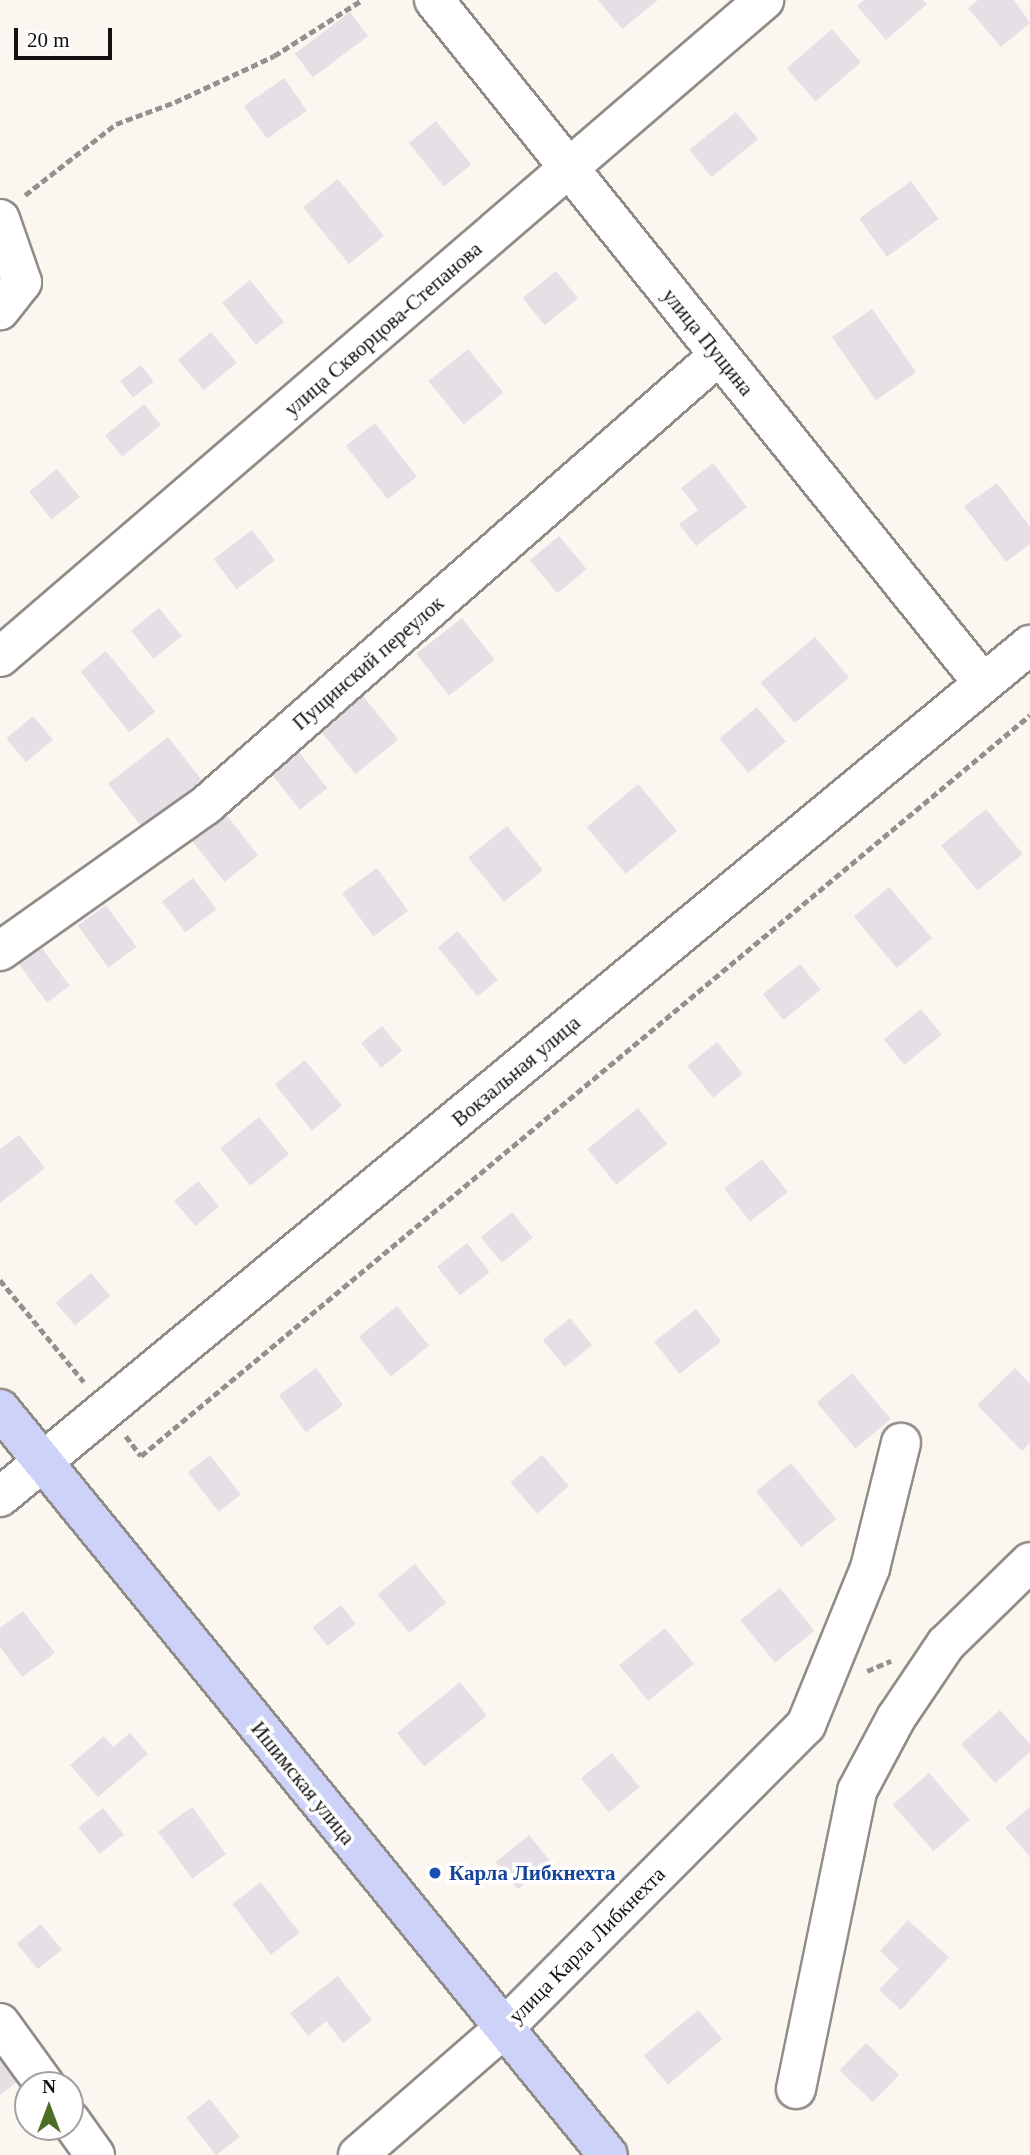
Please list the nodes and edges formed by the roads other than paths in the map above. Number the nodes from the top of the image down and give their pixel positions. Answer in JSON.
{"nodes":[{"id":1,"x":434,"y":0,"type":"edge"},
{"id":2,"x":764,"y":0,"type":"edge"},
{"id":3,"x":569,"y":170,"type":"junction"},
{"id":4,"x":10,"y":209,"type":"edge"},
{"id":5,"x":0,"y":310,"type":"edge"},
{"id":6,"x":719,"y":355,"type":"junction"},
{"id":7,"x":1030,"y":645,"type":"edge"},
{"id":8,"x":0,"y":657,"type":"edge"},
{"id":9,"x":984,"y":683,"type":"junction"},
{"id":10,"x":0,"y":951,"type":"edge"},
{"id":11,"x":0,"y":1409,"type":"edge"},
{"id":12,"x":901,"y":1443,"type":"dead end"},
{"id":13,"x":43,"y":1463,"type":"junction"},
{"id":14,"x":0,"y":1497,"type":"edge"},
{"id":15,"x":1030,"y":1562,"type":"edge"},
{"id":16,"x":0,"y":2023,"type":"edge"},
{"id":17,"x":503,"y":2029,"type":"junction"},
{"id":18,"x":35,"y":2071,"type":"edge"},
{"id":19,"x":796,"y":2089,"type":"dead end"},
{"id":20,"x":84,"y":2140,"type":"edge"},
{"id":21,"x":95,"y":2155,"type":"edge"},
{"id":22,"x":358,"y":2155,"type":"edge"},
{"id":23,"x":608,"y":2155,"type":"edge"}],
"edges":[{"from":1,"to":3,"type":"street","name":"улица Пущина"},
{"from":2,"to":3,"type":"street","name":"улица Скворцова-Степанова"},
{"from":3,"to":6,"type":"street","name":"улица Пущина"},
{"from":3,"to":8,"type":"street","name":"улица Скворцова-Степанова"},
{"from":4,"to":5,"type":"street"},
{"from":6,"to":9,"type":"street","name":"улица Пущина"},
{"from":6,"to":10,"type":"street","name":"Пущинский переулок"},
{"from":7,"to":9,"type":"street","name":"Вокзальная улица"},
{"from":9,"to":13,"type":"street","name":"Вокзальная улица"},
{"from":11,"to":13,"type":"main road","name":"Ишимская улица"},
{"from":12,"to":17,"type":"street","name":"улица Карла Либкнехта"},
{"from":13,"to":14,"type":"street","name":"Вокзальная улица"},
{"from":13,"to":17,"type":"main road","name":"Ишимская улица"},
{"from":15,"to":19,"type":"street"},
{"from":16,"to":18,"type":"street"},
{"from":17,"to":22,"type":"street","name":"улица Карла Либкнехта"},
{"from":17,"to":23,"type":"main road","name":"Ишимская улица"},
{"from":20,"to":21,"type":"street"}]}
